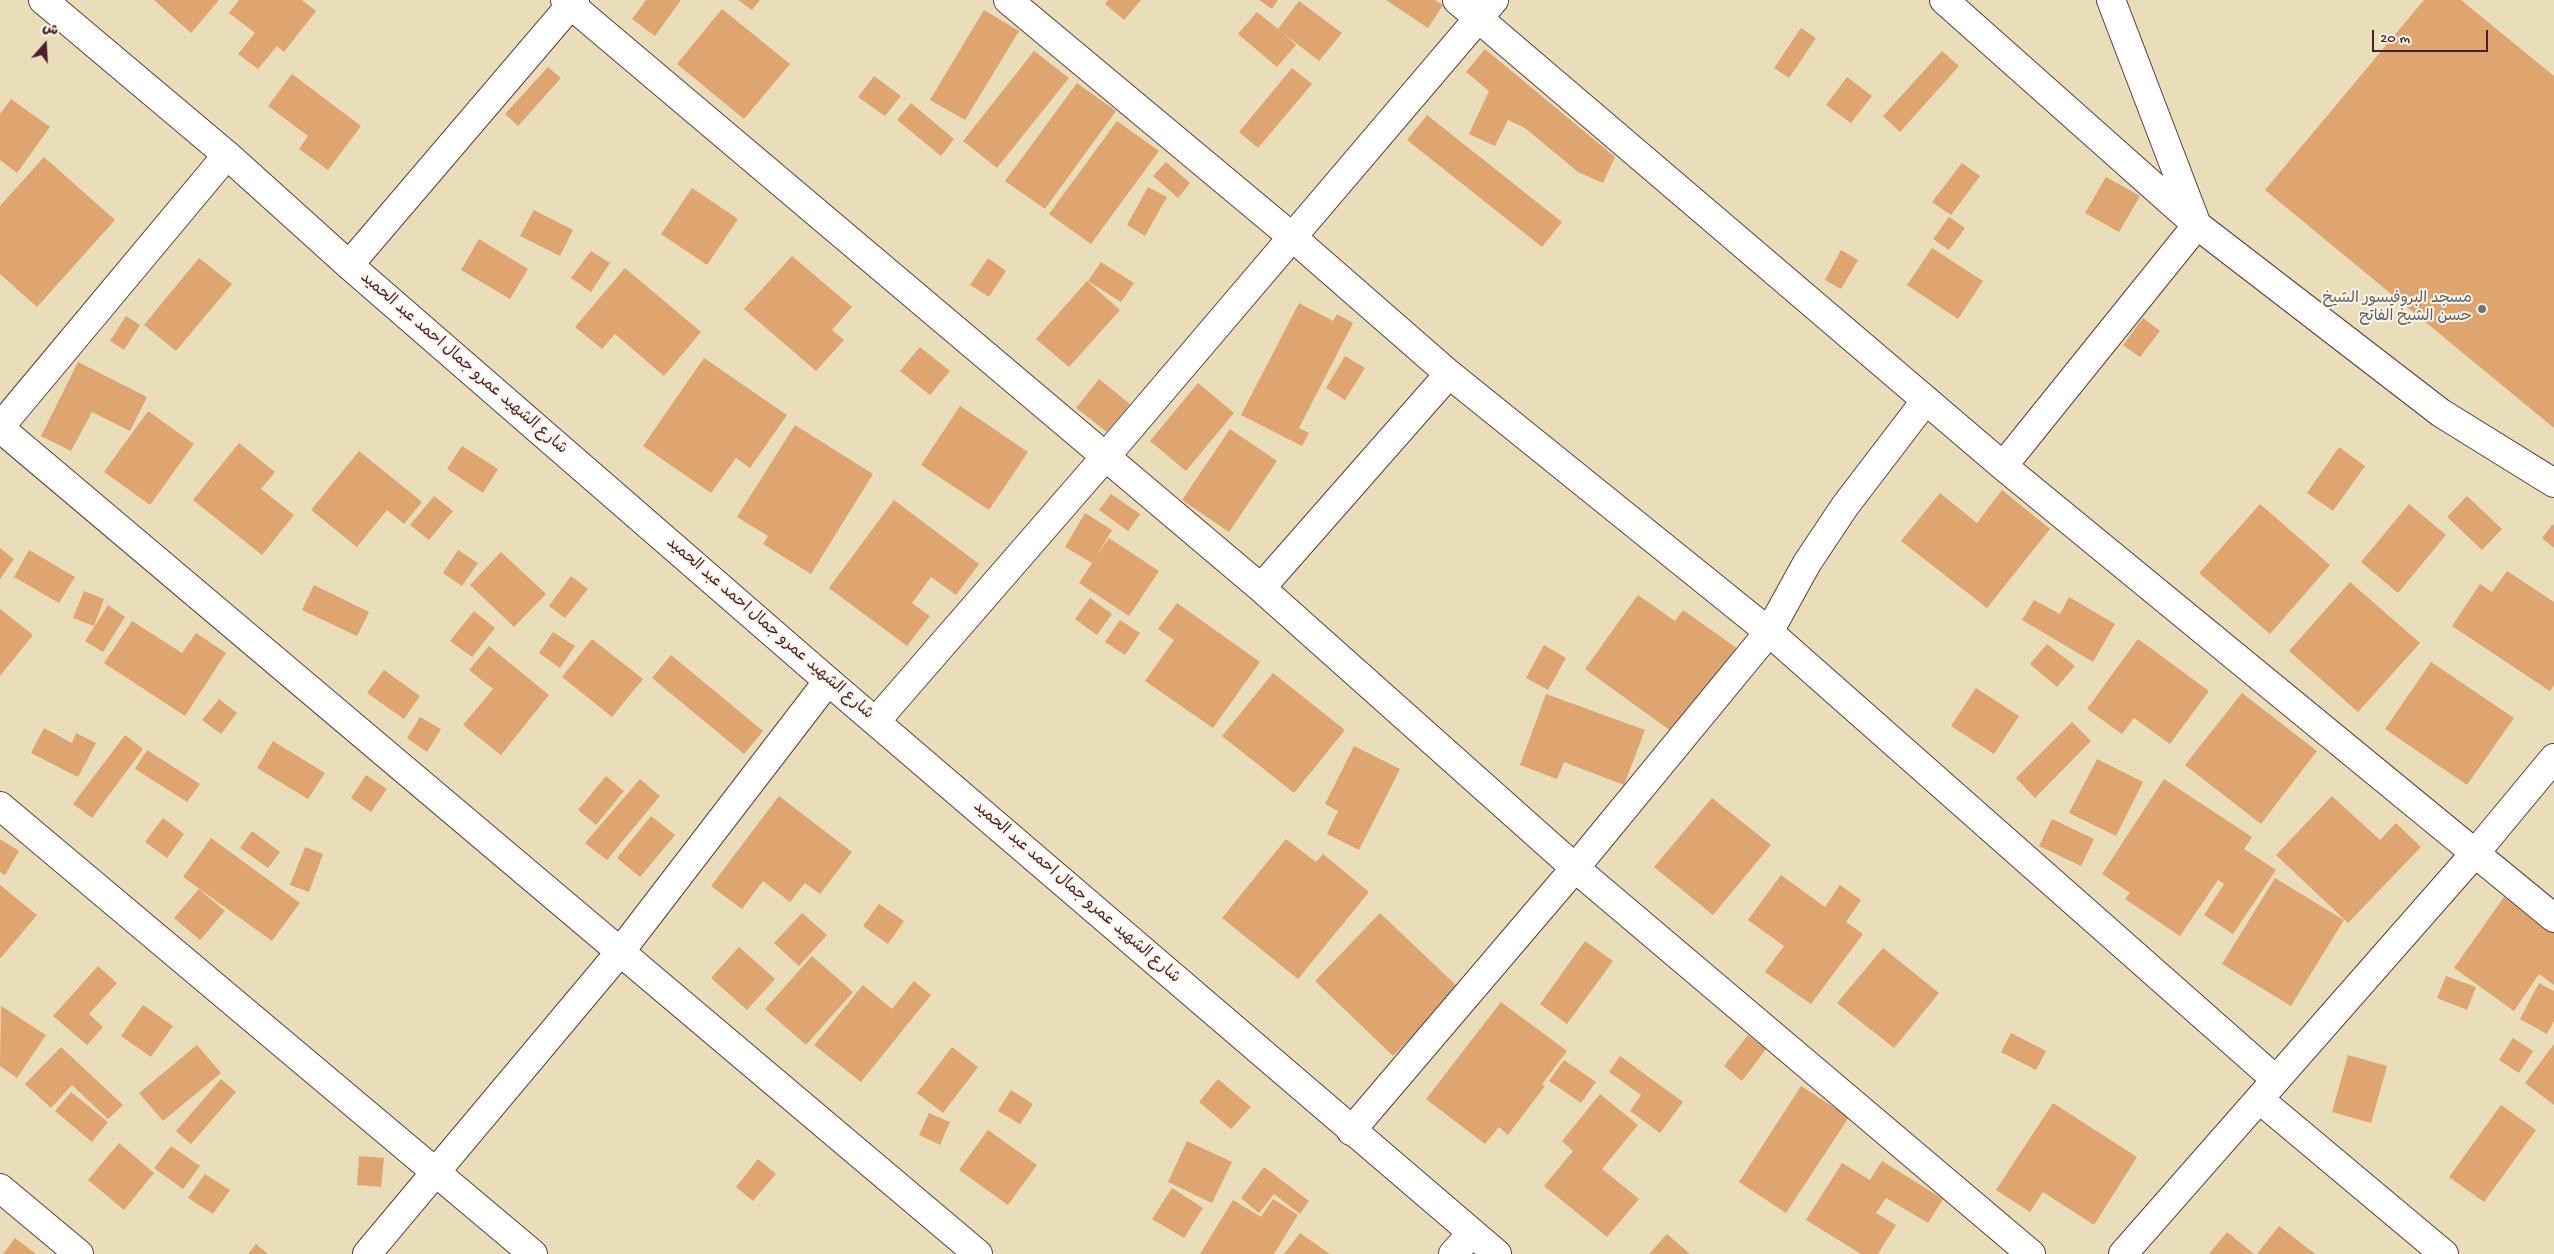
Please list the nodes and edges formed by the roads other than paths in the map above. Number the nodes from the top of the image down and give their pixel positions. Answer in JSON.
{"nodes":[{"id":1,"x":44,"y":0,"type":"edge"},
{"id":2,"x":1008,"y":0,"type":"edge"},
{"id":3,"x":1457,"y":0,"type":"edge"},
{"id":4,"x":1944,"y":0,"type":"edge"},
{"id":5,"x":2112,"y":0,"type":"edge"},
{"id":6,"x":571,"y":2,"type":"edge"},
{"id":7,"x":1486,"y":9,"type":"edge"},
{"id":8,"x":227,"y":155,"type":"junction"},
{"id":9,"x":2197,"y":225,"type":"junction"},
{"id":10,"x":1291,"y":236,"type":"junction"},
{"id":11,"x":349,"y":265,"type":"junction"},
{"id":12,"x":1449,"y":374,"type":"junction"},
{"id":13,"x":1926,"y":400,"type":"junction"},
{"id":14,"x":0,"y":428,"type":"edge"},
{"id":15,"x":1106,"y":456,"type":"junction"},
{"id":16,"x":2003,"y":466,"type":"junction"},
{"id":17,"x":2554,"y":483,"type":"edge"},
{"id":18,"x":1261,"y":588,"type":"junction"},
{"id":19,"x":1769,"y":632,"type":"junction"},
{"id":20,"x":828,"y":681,"type":"junction"},
{"id":21,"x":876,"y":721,"type":"junction"},
{"id":22,"x":2554,"y":758,"type":"edge"},
{"id":23,"x":0,"y":806,"type":"edge"},
{"id":24,"x":2476,"y":852,"type":"junction"},
{"id":25,"x":1575,"y":868,"type":"junction"},
{"id":26,"x":2554,"y":918,"type":"edge"},
{"id":27,"x":620,"y":952,"type":"junction"},
{"id":28,"x":2267,"y":1089,"type":"junction"},
{"id":29,"x":1351,"y":1131,"type":"junction"},
{"id":30,"x":436,"y":1172,"type":"junction"},
{"id":31,"x":0,"y":1188,"type":"edge"},
{"id":32,"x":1472,"y":1233,"type":"junction"},
{"id":33,"x":79,"y":1254,"type":"edge"},
{"id":34,"x":367,"y":1254,"type":"edge"},
{"id":35,"x":533,"y":1254,"type":"edge"},
{"id":36,"x":978,"y":1254,"type":"edge"},
{"id":37,"x":1453,"y":1254,"type":"edge"},
{"id":38,"x":1497,"y":1254,"type":"edge"},
{"id":39,"x":2031,"y":1254,"type":"edge"},
{"id":40,"x":2122,"y":1254,"type":"edge"},
{"id":41,"x":2444,"y":1254,"type":"edge"}],
"edges":[{"from":1,"to":8,"type":"street","name":"شارع الشهيد عمرو جمال احمد عبد الحميد"},
{"from":2,"to":10,"type":"street"},
{"from":3,"to":7,"type":"street"},
{"from":4,"to":9,"type":"street"},
{"from":5,"to":9,"type":"street"},
{"from":6,"to":11,"type":"street"},
{"from":6,"to":15,"type":"street"},
{"from":7,"to":10,"type":"street"},
{"from":7,"to":13,"type":"street"},
{"from":8,"to":11,"type":"street","name":"شارع الشهيد عمرو جمال احمد عبد الحميد"},
{"from":8,"to":14,"type":"street"},
{"from":9,"to":16,"type":"street"},
{"from":9,"to":17,"type":"street"},
{"from":10,"to":12,"type":"street"},
{"from":10,"to":15,"type":"street"},
{"from":11,"to":20,"type":"street","name":"شارع الشهيد عمرو جمال احمد عبد الحميد"},
{"from":12,"to":18,"type":"street"},
{"from":12,"to":19,"type":"street"},
{"from":13,"to":16,"type":"street"},
{"from":13,"to":19,"type":"street"},
{"from":14,"to":27,"type":"street"},
{"from":15,"to":18,"type":"street"},
{"from":15,"to":21,"type":"street"},
{"from":16,"to":24,"type":"street"},
{"from":18,"to":25,"type":"street"},
{"from":19,"to":25,"type":"street"},
{"from":19,"to":28,"type":"street"},
{"from":20,"to":21,"type":"street","name":"شارع الشهيد عمرو جمال احمد عبد الحميد"},
{"from":20,"to":27,"type":"street"},
{"from":21,"to":29,"type":"street","name":"شارع الشهيد عمرو جمال احمد عبد الحميد"},
{"from":22,"to":24,"type":"street"},
{"from":23,"to":30,"type":"street"},
{"from":24,"to":26,"type":"street"},
{"from":24,"to":28,"type":"street"},
{"from":25,"to":29,"type":"street"},
{"from":25,"to":39,"type":"street"},
{"from":27,"to":30,"type":"street"},
{"from":27,"to":36,"type":"street"},
{"from":28,"to":40,"type":"street"},
{"from":28,"to":41,"type":"street"},
{"from":29,"to":32,"type":"street","name":"شارع الشهيد عمرو جمال احمد عبد الحميد"},
{"from":30,"to":34,"type":"street"},
{"from":30,"to":35,"type":"street"},
{"from":31,"to":33,"type":"street"},
{"from":32,"to":37,"type":"street"},
{"from":32,"to":38,"type":"street","name":"شارع الشهيد عمرو جمال احمد عبد الحميد"}]}
